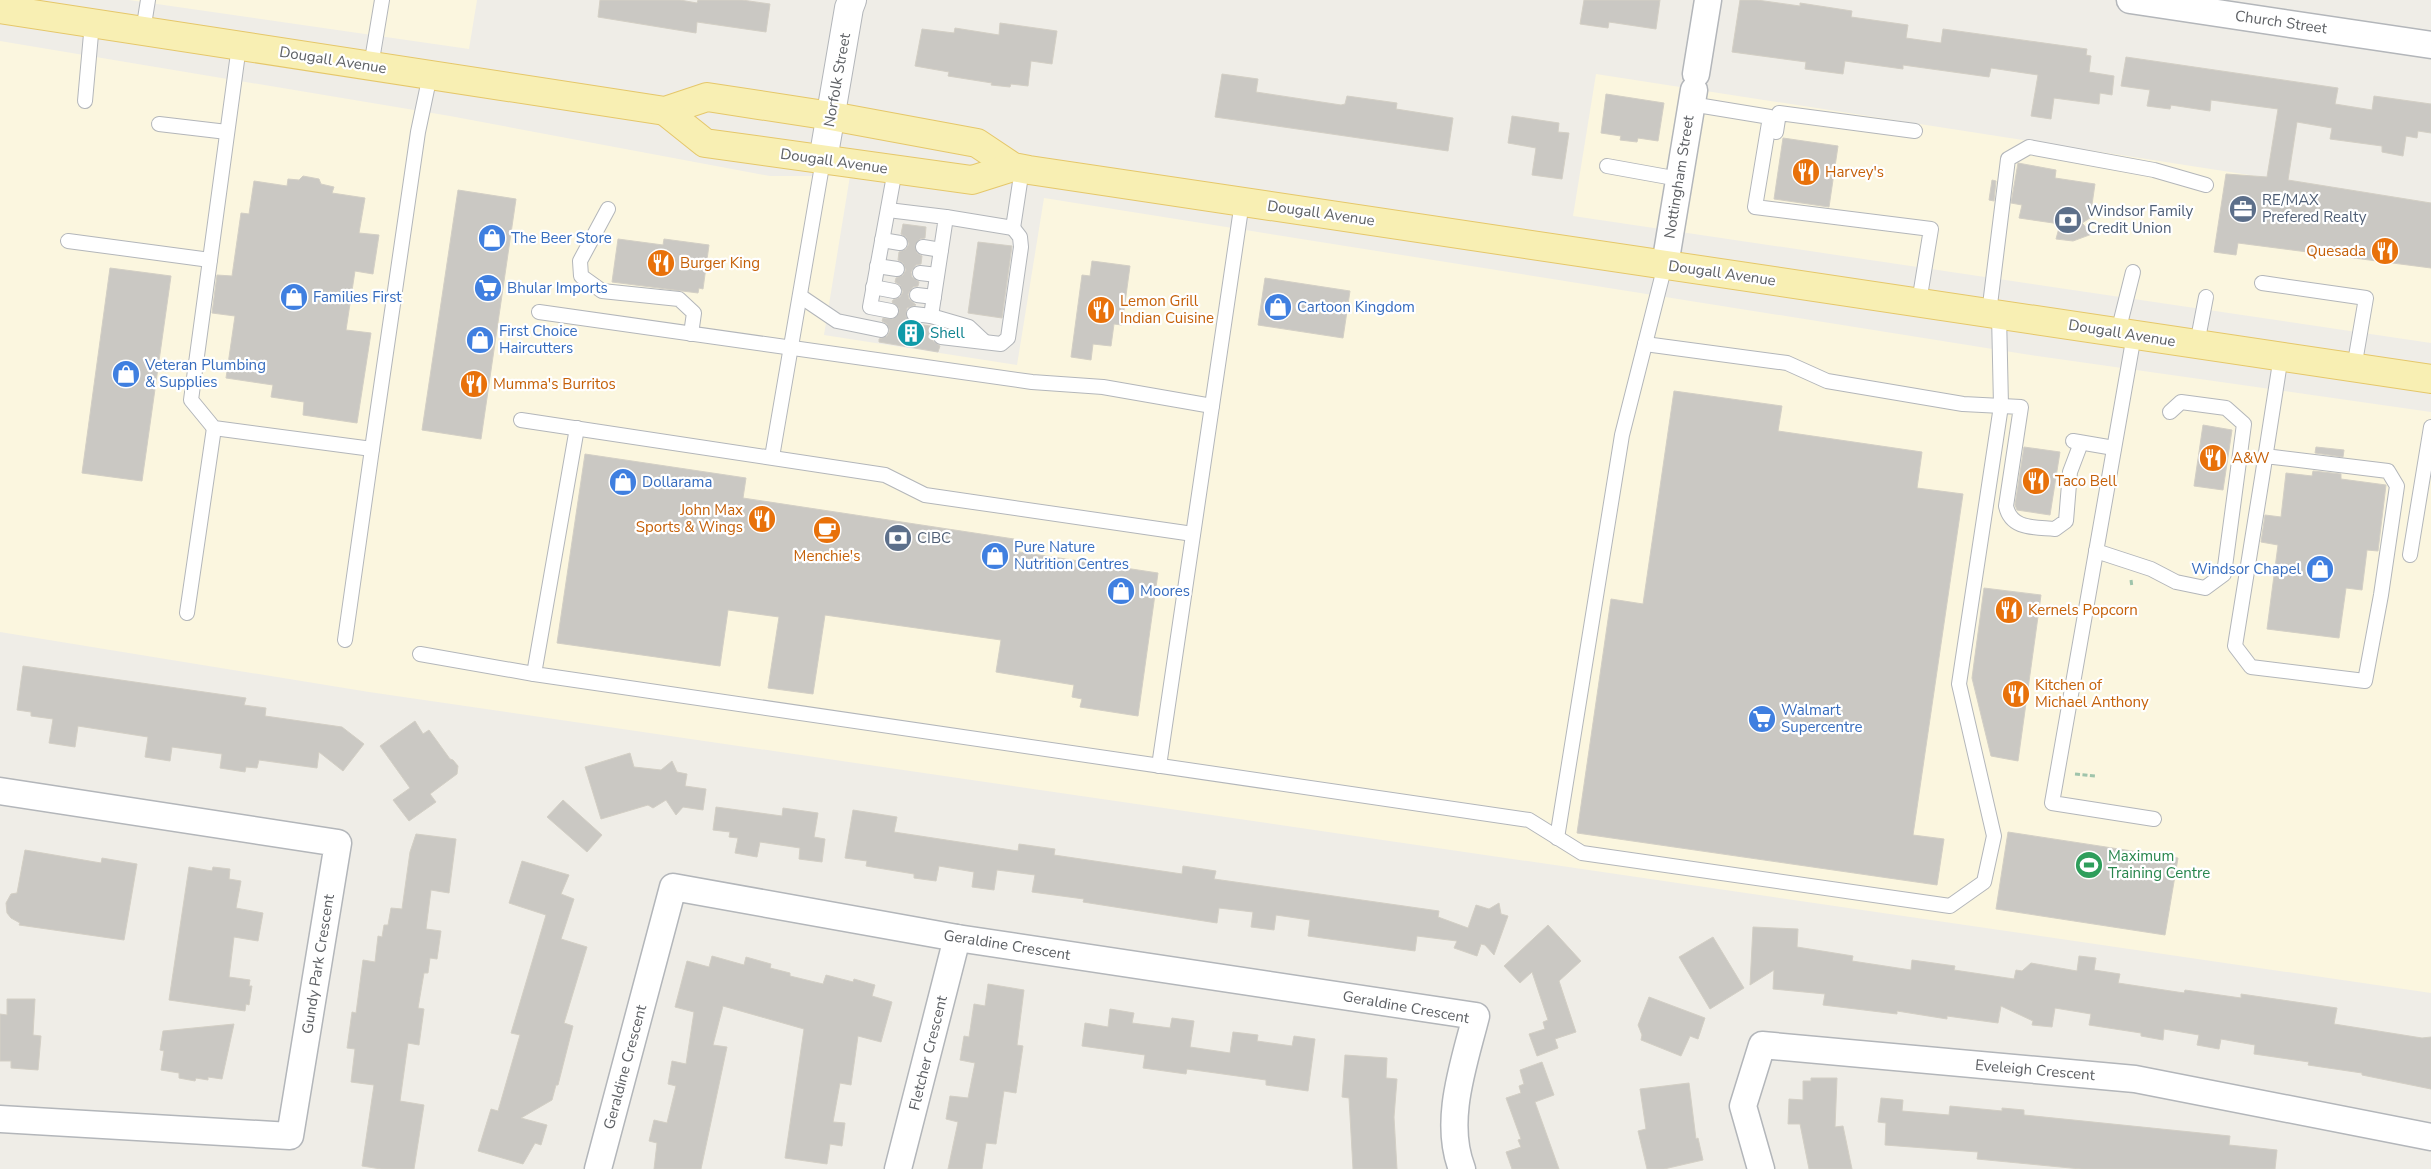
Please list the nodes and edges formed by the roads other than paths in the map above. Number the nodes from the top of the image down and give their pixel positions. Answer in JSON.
{"nodes":[{"id":1,"x":148,"y":0,"type":"edge"},
{"id":2,"x":382,"y":0,"type":"edge"},
{"id":3,"x":852,"y":0,"type":"edge"},
{"id":4,"x":1708,"y":0,"type":"edge"},
{"id":5,"x":2130,"y":0,"type":"edge"},
{"id":6,"x":0,"y":9,"type":"edge"},
{"id":7,"x":92,"y":23,"type":"junction"},
{"id":8,"x":142,"y":31,"type":"junction"},
{"id":9,"x":2431,"y":45,"type":"edge"},
{"id":10,"x":239,"y":46,"type":"junction"},
{"id":11,"x":371,"y":66,"type":"junction"},
{"id":12,"x":430,"y":75,"type":"junction"},
{"id":13,"x":1694,"y":89,"type":"junction"},
{"id":14,"x":85,"y":102,"type":"dead end"},
{"id":15,"x":665,"y":111,"type":"junction"},
{"id":16,"x":831,"y":116,"type":"junction"},
{"id":17,"x":159,"y":124,"type":"dead end"},
{"id":18,"x":1915,"y":131,"type":"dead end"},
{"id":19,"x":227,"y":132,"type":"junction"},
{"id":20,"x":823,"y":160,"type":"junction"},
{"id":21,"x":1608,"y":166,"type":"dead end"},
{"id":22,"x":1017,"y":168,"type":"junction"},
{"id":23,"x":895,"y":170,"type":"junction"},
{"id":24,"x":1679,"y":179,"type":"junction"},
{"id":25,"x":2206,"y":184,"type":"dead end"},
{"id":26,"x":1242,"y":202,"type":"junction"},
{"id":27,"x":1764,"y":208,"type":"junction"},
{"id":28,"x":608,"y":209,"type":"dead end"},
{"id":29,"x":888,"y":210,"type":"junction"},
{"id":30,"x":946,"y":218,"type":"junction"},
{"id":31,"x":1013,"y":228,"type":"junction"},
{"id":32,"x":882,"y":240,"type":"junction"},
{"id":33,"x":68,"y":241,"type":"dead end"},
{"id":34,"x":900,"y":243,"type":"dead end"},
{"id":35,"x":923,"y":247,"type":"dead end"},
{"id":36,"x":941,"y":250,"type":"junction"},
{"id":37,"x":210,"y":260,"type":"junction"},
{"id":38,"x":1665,"y":264,"type":"junction"},
{"id":39,"x":877,"y":266,"type":"junction"},
{"id":40,"x":897,"y":268,"type":"dead end"},
{"id":41,"x":2133,"y":272,"type":"dead end"},
{"id":42,"x":920,"y":273,"type":"dead end"},
{"id":43,"x":937,"y":275,"type":"junction"},
{"id":44,"x":2262,"y":283,"type":"dead end"},
{"id":45,"x":873,"y":287,"type":"junction"},
{"id":46,"x":894,"y":291,"type":"dead end"},
{"id":47,"x":917,"y":294,"type":"dead end"},
{"id":48,"x":800,"y":296,"type":"junction"},
{"id":49,"x":934,"y":297,"type":"junction"},
{"id":50,"x":2206,"y":297,"type":"dead end"},
{"id":51,"x":1919,"y":302,"type":"junction"},
{"id":52,"x":870,"y":307,"type":"junction"},
{"id":53,"x":891,"y":311,"type":"dead end"},
{"id":54,"x":539,"y":312,"type":"dead end"},
{"id":55,"x":914,"y":314,"type":"dead end"},
{"id":56,"x":1994,"y":314,"type":"junction"},
{"id":57,"x":931,"y":316,"type":"junction"},
{"id":58,"x":866,"y":327,"type":"junction"},
{"id":59,"x":881,"y":330,"type":"dead end"},
{"id":60,"x":2126,"y":333,"type":"junction"},
{"id":61,"x":691,"y":334,"type":"junction"},
{"id":62,"x":941,"y":337,"type":"dead end"},
{"id":63,"x":986,"y":342,"type":"junction"},
{"id":64,"x":1645,"y":344,"type":"junction"},
{"id":65,"x":2197,"y":344,"type":"junction"},
{"id":66,"x":791,"y":348,"type":"junction"},
{"id":67,"x":2281,"y":356,"type":"junction"},
{"id":68,"x":2354,"y":368,"type":"junction"},
{"id":69,"x":2431,"y":379,"type":"edge"},
{"id":70,"x":1212,"y":406,"type":"junction"},
{"id":71,"x":2001,"y":406,"type":"junction"},
{"id":72,"x":2170,"y":412,"type":"dead end"},
{"id":73,"x":521,"y":420,"type":"dead end"},
{"id":74,"x":2431,"y":427,"type":"edge"},
{"id":75,"x":214,"y":428,"type":"junction"},
{"id":76,"x":577,"y":428,"type":"junction"},
{"id":77,"x":2114,"y":448,"type":"junction"},
{"id":78,"x":372,"y":449,"type":"junction"},
{"id":79,"x":2265,"y":456,"type":"junction"},
{"id":80,"x":772,"y":457,"type":"junction"},
{"id":81,"x":1193,"y":534,"type":"junction"},
{"id":82,"x":2096,"y":551,"type":"junction"},
{"id":83,"x":2410,"y":555,"type":"dead end"},
{"id":84,"x":187,"y":613,"type":"dead end"},
{"id":85,"x":345,"y":640,"type":"dead end"},
{"id":86,"x":420,"y":654,"type":"dead end"},
{"id":87,"x":534,"y":674,"type":"junction"},
{"id":88,"x":1159,"y":766,"type":"junction"},
{"id":89,"x":0,"y":791,"type":"edge"},
{"id":90,"x":2154,"y":820,"type":"dead end"},
{"id":91,"x":1557,"y":838,"type":"junction"},
{"id":92,"x":957,"y":938,"type":"junction"},
{"id":93,"x":0,"y":1119,"type":"edge"},
{"id":94,"x":2431,"y":1137,"type":"edge"},
{"id":95,"x":598,"y":1169,"type":"edge"},
{"id":96,"x":898,"y":1169,"type":"edge"},
{"id":97,"x":1462,"y":1169,"type":"edge"},
{"id":98,"x":1761,"y":1169,"type":"edge"}],
"edges":[{"from":1,"to":8,"type":"lane"},
{"from":2,"to":11,"type":"lane"},
{"from":3,"to":16,"type":"street","name":"Norfolk Street"},
{"from":4,"to":13,"type":"street","name":"Nottingham Street"},
{"from":5,"to":9,"type":"street","name":"Church Street"},
{"from":6,"to":7,"type":"main road","name":"Dougall Avenue"},
{"from":7,"to":8,"type":"main road","name":"Dougall Avenue"},
{"from":7,"to":14,"type":"lane"},
{"from":8,"to":10,"type":"main road","name":"Dougall Avenue"},
{"from":10,"to":11,"type":"main road","name":"Dougall Avenue"},
{"from":10,"to":19,"type":"lane"},
{"from":11,"to":12,"type":"main road","name":"Dougall Avenue"},
{"from":12,"to":15,"type":"main road","name":"Dougall Avenue"},
{"from":12,"to":78,"type":"lane"},
{"from":13,"to":24,"type":"street","name":"Nottingham Street"},
{"from":13,"to":27,"type":"lane"},
{"from":15,"to":16,"type":"main road","name":"Dougall Avenue"},
{"from":15,"to":20,"type":"main road","name":"Dougall Avenue"},
{"from":16,"to":20,"type":"street","name":"Norfolk Street"},
{"from":16,"to":22,"type":"main road","name":"Dougall Avenue"},
{"from":17,"to":19,"type":"lane"},
{"from":18,"to":27,"type":"lane"},
{"from":19,"to":37,"type":"lane"},
{"from":20,"to":23,"type":"main road","name":"Dougall Avenue"},
{"from":20,"to":48,"type":"lane"},
{"from":21,"to":24,"type":"lane"},
{"from":22,"to":23,"type":"main road","name":"Dougall Avenue"},
{"from":22,"to":26,"type":"main road","name":"Dougall Avenue"},
{"from":22,"to":31,"type":"lane"},
{"from":23,"to":29,"type":"lane"},
{"from":24,"to":38,"type":"street","name":"Nottingham Street"},
{"from":25,"to":56,"type":"lane"},
{"from":26,"to":38,"type":"main road","name":"Dougall Avenue"},
{"from":26,"to":70,"type":"lane"},
{"from":27,"to":51,"type":"lane"},
{"from":28,"to":61,"type":"lane"},
{"from":29,"to":30,"type":"lane"},
{"from":29,"to":32,"type":"lane"},
{"from":30,"to":31,"type":"lane"},
{"from":30,"to":36,"type":"lane"},
{"from":31,"to":63,"type":"lane"},
{"from":32,"to":34,"type":"lane"},
{"from":32,"to":39,"type":"lane"},
{"from":33,"to":37,"type":"lane"},
{"from":35,"to":36,"type":"lane"},
{"from":36,"to":43,"type":"lane"},
{"from":37,"to":75,"type":"lane"},
{"from":38,"to":51,"type":"main road","name":"Dougall Avenue"},
{"from":38,"to":64,"type":"lane"},
{"from":39,"to":40,"type":"lane"},
{"from":39,"to":45,"type":"lane"},
{"from":41,"to":60,"type":"lane"},
{"from":42,"to":43,"type":"lane"},
{"from":43,"to":49,"type":"lane"},
{"from":44,"to":68,"type":"lane"},
{"from":45,"to":46,"type":"lane"},
{"from":45,"to":52,"type":"lane"},
{"from":47,"to":49,"type":"lane"},
{"from":48,"to":58,"type":"lane"},
{"from":48,"to":66,"type":"lane"},
{"from":49,"to":57,"type":"lane"},
{"from":50,"to":65,"type":"lane"},
{"from":51,"to":56,"type":"main road","name":"Dougall Avenue"},
{"from":52,"to":53,"type":"lane"},
{"from":52,"to":58,"type":"lane"},
{"from":54,"to":61,"type":"lane"},
{"from":55,"to":57,"type":"lane"},
{"from":56,"to":60,"type":"main road","name":"Dougall Avenue"},
{"from":56,"to":71,"type":"lane"},
{"from":57,"to":63,"type":"lane"},
{"from":58,"to":59,"type":"lane"},
{"from":60,"to":65,"type":"main road","name":"Dougall Avenue"},
{"from":60,"to":77,"type":"lane"},
{"from":61,"to":66,"type":"lane"},
{"from":62,"to":63,"type":"lane"},
{"from":64,"to":71,"type":"lane"},
{"from":64,"to":91,"type":"lane"},
{"from":65,"to":67,"type":"main road","name":"Dougall Avenue"},
{"from":66,"to":70,"type":"lane"},
{"from":66,"to":80,"type":"lane"},
{"from":67,"to":68,"type":"main road","name":"Dougall Avenue"},
{"from":67,"to":79,"type":"lane"},
{"from":68,"to":69,"type":"main road","name":"Dougall Avenue"},
{"from":70,"to":81,"type":"lane"},
{"from":71,"to":77,"type":"lane"},
{"from":71,"to":91,"type":"lane"},
{"from":72,"to":82,"type":"lane"},
{"from":73,"to":76,"type":"lane"},
{"from":74,"to":83,"type":"lane"},
{"from":75,"to":78,"type":"lane"},
{"from":75,"to":84,"type":"lane"},
{"from":76,"to":80,"type":"lane"},
{"from":76,"to":87,"type":"lane"},
{"from":77,"to":82,"type":"lane"},
{"from":78,"to":85,"type":"lane"},
{"from":79,"to":79,"type":"lane"},
{"from":80,"to":81,"type":"lane"},
{"from":81,"to":88,"type":"lane"},
{"from":82,"to":90,"type":"lane"},
{"from":86,"to":87,"type":"lane"},
{"from":87,"to":88,"type":"lane"},
{"from":88,"to":91,"type":"lane"},
{"from":89,"to":93,"type":"street","name":"Gundy Park Crescent"},
{"from":92,"to":95,"type":"street","name":"Geraldine Crescent"},
{"from":92,"to":96,"type":"street","name":"Fletcher Crescent"},
{"from":92,"to":97,"type":"street","name":"Geraldine Crescent"},
{"from":94,"to":98,"type":"street","name":"Eveleigh Crescent"}]}
